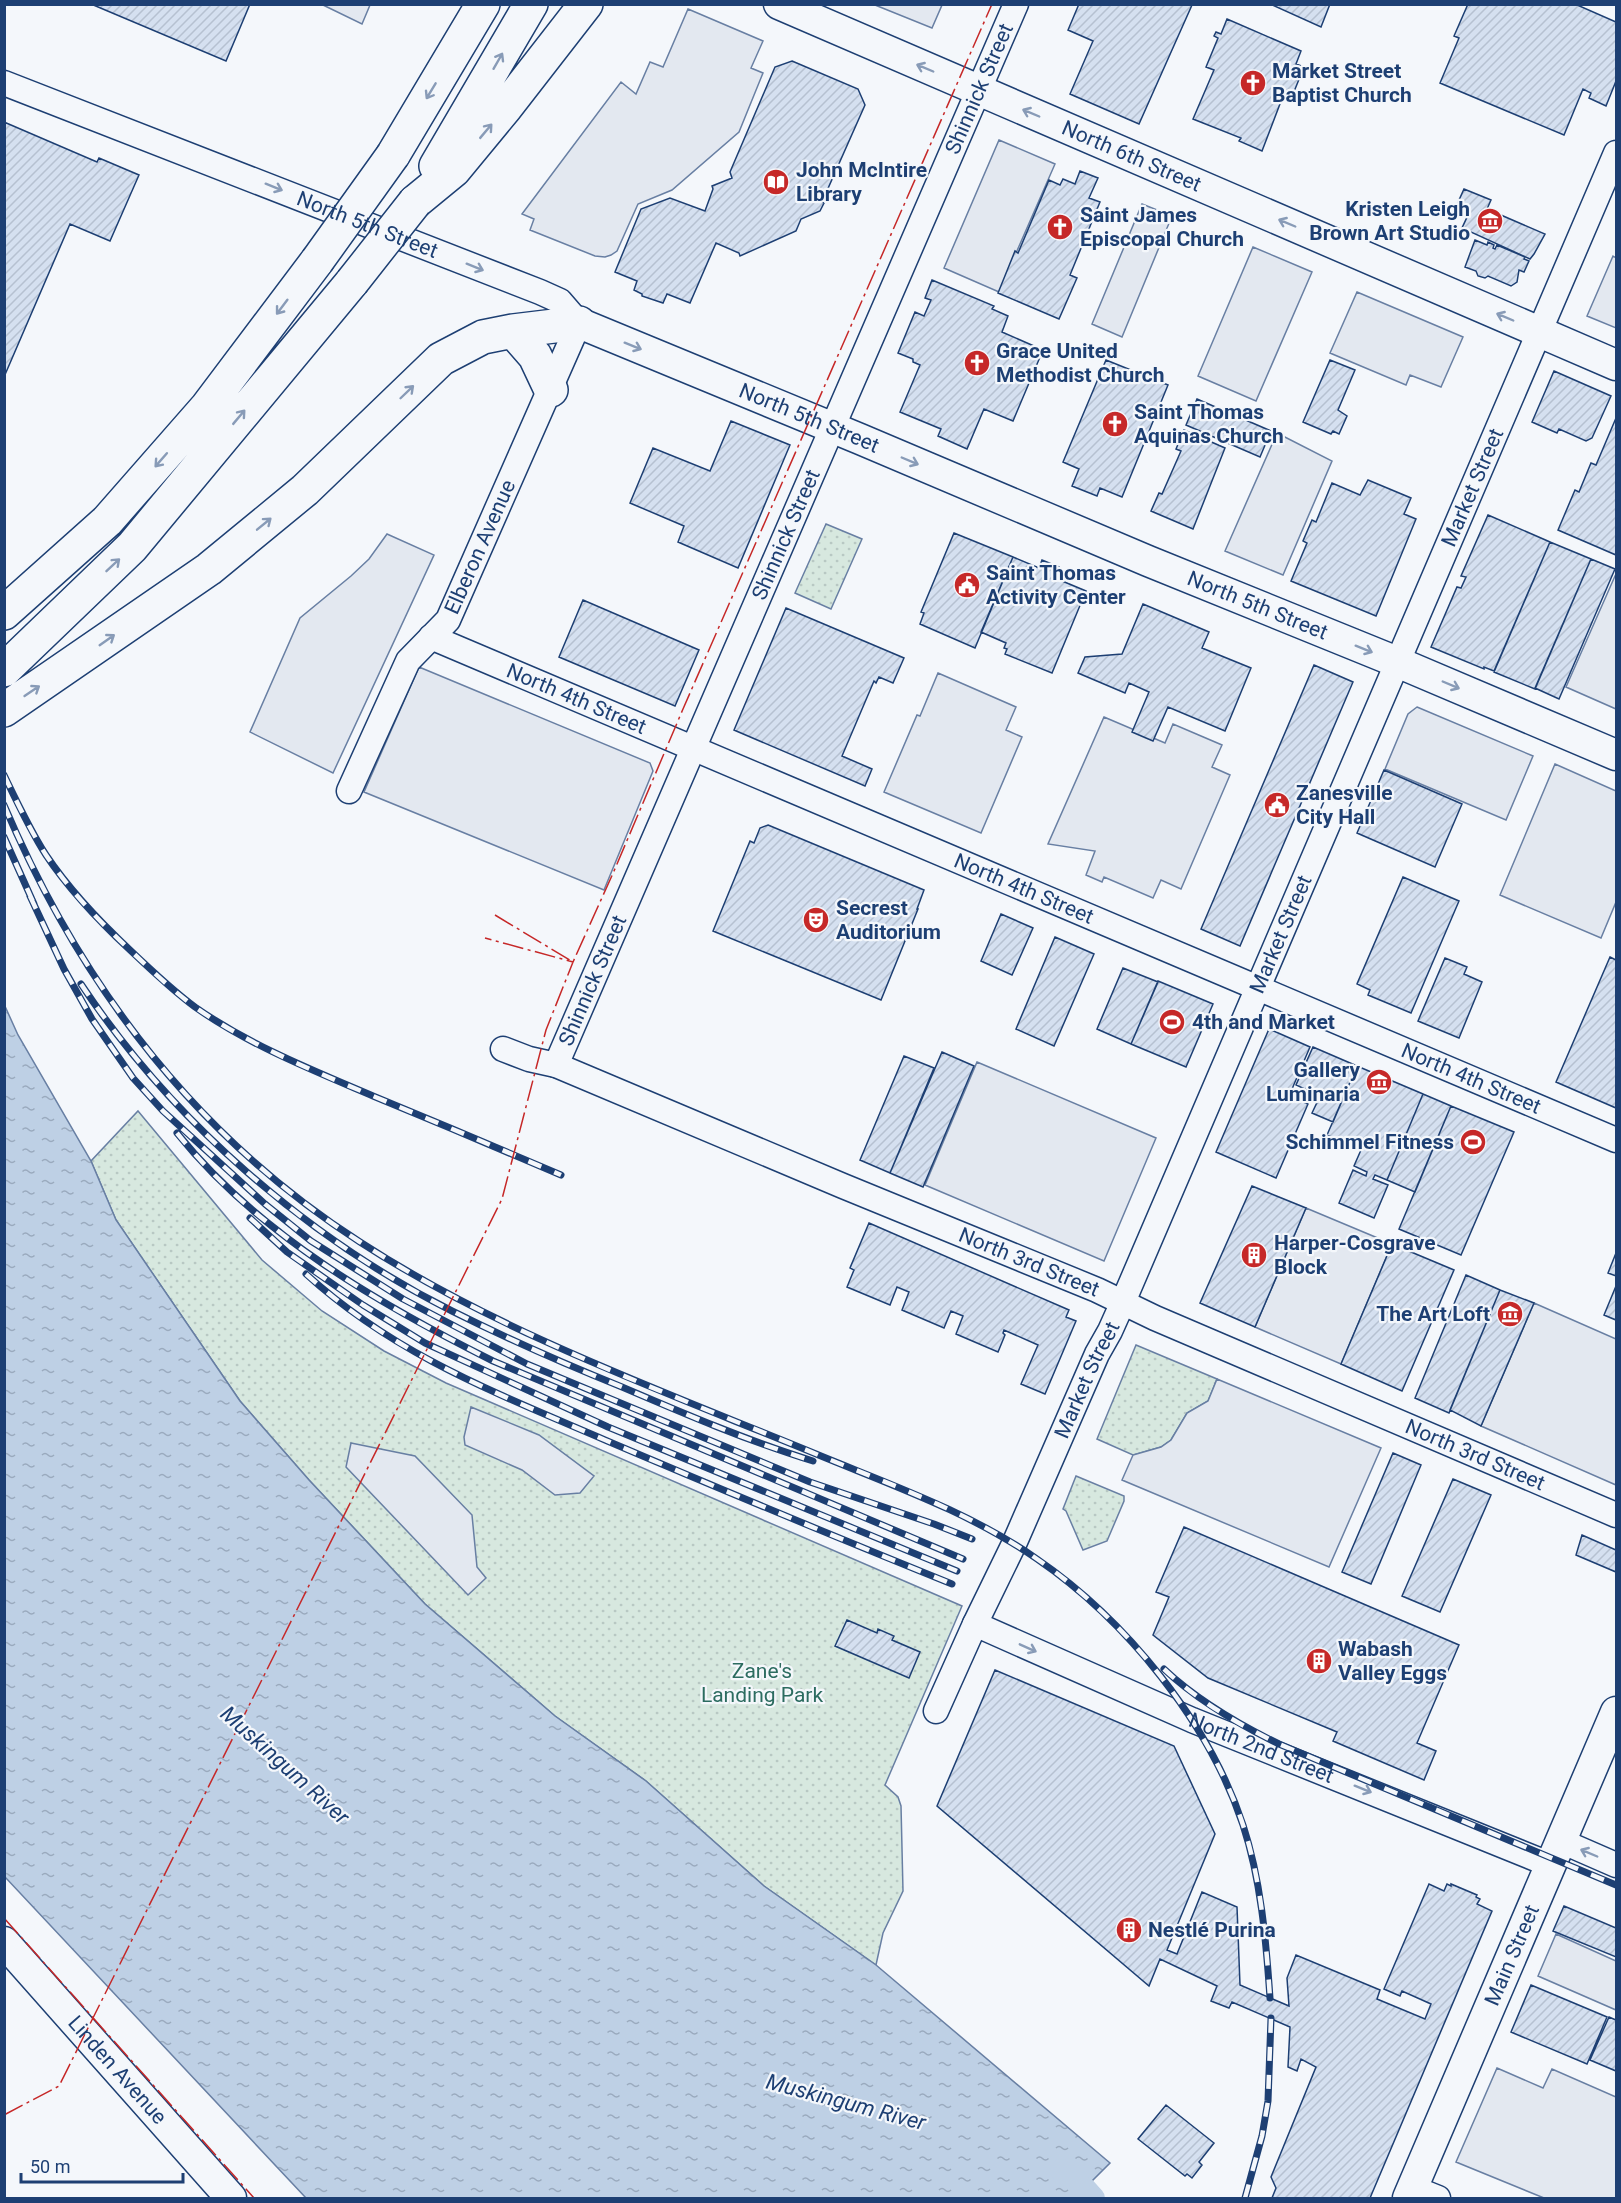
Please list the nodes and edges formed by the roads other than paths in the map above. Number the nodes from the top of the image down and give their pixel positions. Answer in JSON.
{"nodes":[{"id":1,"x":483,"y":4,"type":"edge"},
{"id":2,"x":531,"y":4,"type":"edge"},
{"id":3,"x":779,"y":4,"type":"edge"},
{"id":4,"x":1016,"y":4,"type":"edge"},
{"id":5,"x":583,"y":9,"type":"edge"},
{"id":6,"x":4,"y":83,"type":"edge"},
{"id":7,"x":979,"y":91,"type":"junction"},
{"id":8,"x":1617,"y":153,"type":"edge"},
{"id":9,"x":416,"y":202,"type":"junction"},
{"id":10,"x":579,"y":324,"type":"junction"},
{"id":11,"x":513,"y":331,"type":"junction"},
{"id":12,"x":1540,"y":332,"type":"junction"},
{"id":13,"x":1617,"y":365,"type":"edge"},
{"id":14,"x":551,"y":390,"type":"junction"},
{"id":15,"x":832,"y":428,"type":"junction"},
{"id":16,"x":5,"y":613,"type":"edge"},
{"id":17,"x":431,"y":637,"type":"junction"},
{"id":18,"x":1397,"y":662,"type":"junction"},
{"id":19,"x":4,"y":670,"type":"edge"},
{"id":20,"x":4,"y":710,"type":"edge"},
{"id":21,"x":692,"y":748,"type":"junction"},
{"id":22,"x":1617,"y":755,"type":"edge"},
{"id":23,"x":349,"y":791,"type":"dead end"},
{"id":24,"x":1256,"y":987,"type":"junction"},
{"id":25,"x":503,"y":1049,"type":"dead end"},
{"id":26,"x":556,"y":1065,"type":"junction"},
{"id":27,"x":1617,"y":1140,"type":"edge"},
{"id":28,"x":1123,"y":1302,"type":"junction"},
{"id":29,"x":1617,"y":1515,"type":"edge"},
{"id":30,"x":975,"y":1624,"type":"junction"},
{"id":31,"x":936,"y":1711,"type":"dead end"},
{"id":32,"x":1617,"y":1712,"type":"edge"},
{"id":33,"x":1556,"y":1853,"type":"junction"},
{"id":34,"x":1617,"y":1865,"type":"edge"},
{"id":35,"x":4,"y":1942,"type":"edge"},
{"id":36,"x":1420,"y":2195,"type":"edge"},
{"id":37,"x":231,"y":2199,"type":"edge"}],
"edges":[{"from":1,"to":16,"type":"highway","one_way":true,"bridge":true},
{"from":9,"to":2,"type":"highway","one_way":true},
{"from":7,"to":3,"type":"main road","name":"North 6th Street","one_way":true},
{"from":4,"to":7,"type":"street","name":"Shinnick Street"},
{"from":9,"to":5,"type":"highway","one_way":true},
{"from":6,"to":10,"type":"street","name":"North 5th Street","one_way":true},
{"from":12,"to":7,"type":"main road","name":"North 6th Street","one_way":true},
{"from":7,"to":15,"type":"street","name":"Shinnick Street"},
{"from":8,"to":12,"type":"street","name":"Market Street"},
{"from":19,"to":9,"type":"highway","one_way":true,"bridge":true},
{"from":10,"to":11,"type":"highway"},
{"from":10,"to":14,"type":"street","name":"Elberon Avenue"},
{"from":10,"to":15,"type":"main road","name":"North 5th Street","one_way":true},
{"from":11,"to":14,"type":"highway"},
{"from":20,"to":11,"type":"highway","one_way":true},
{"from":12,"to":13,"type":"main road","name":"North 6th Street"},
{"from":12,"to":18,"type":"street","name":"Market Street"},
{"from":14,"to":17,"type":"street","name":"Elberon Avenue"},
{"from":15,"to":18,"type":"main road","name":"North 5th Street","one_way":true},
{"from":15,"to":21,"type":"street","name":"Shinnick Street"},
{"from":17,"to":21,"type":"street","name":"North 4th Street"},
{"from":17,"to":23,"type":"street","name":"Elberon Avenue"},
{"from":18,"to":22,"type":"main road","name":"North 5th Street","one_way":true},
{"from":18,"to":24,"type":"street","name":"Market Street"},
{"from":21,"to":24,"type":"street","name":"North 4th Street"},
{"from":21,"to":26,"type":"street","name":"Shinnick Street"},
{"from":24,"to":27,"type":"street","name":"North 4th Street"},
{"from":24,"to":28,"type":"street","name":"Market Street"},
{"from":25,"to":26,"type":"street","name":"North 3rd Street"},
{"from":26,"to":28,"type":"street","name":"North 3rd Street"},
{"from":28,"to":29,"type":"street","name":"North 3rd Street"},
{"from":28,"to":30,"type":"street","name":"Market Street"},
{"from":30,"to":31,"type":"street","name":"Market Street"},
{"from":30,"to":33,"type":"street","name":"North 2nd Street","one_way":true},
{"from":32,"to":33,"type":"main road","name":"Main Street"},
{"from":34,"to":33,"type":"street","name":"North 2nd Street","one_way":true},
{"from":33,"to":36,"type":"main road","name":"Main Street"},
{"from":35,"to":37,"type":"main road","name":"Linden Avenue"}]}
